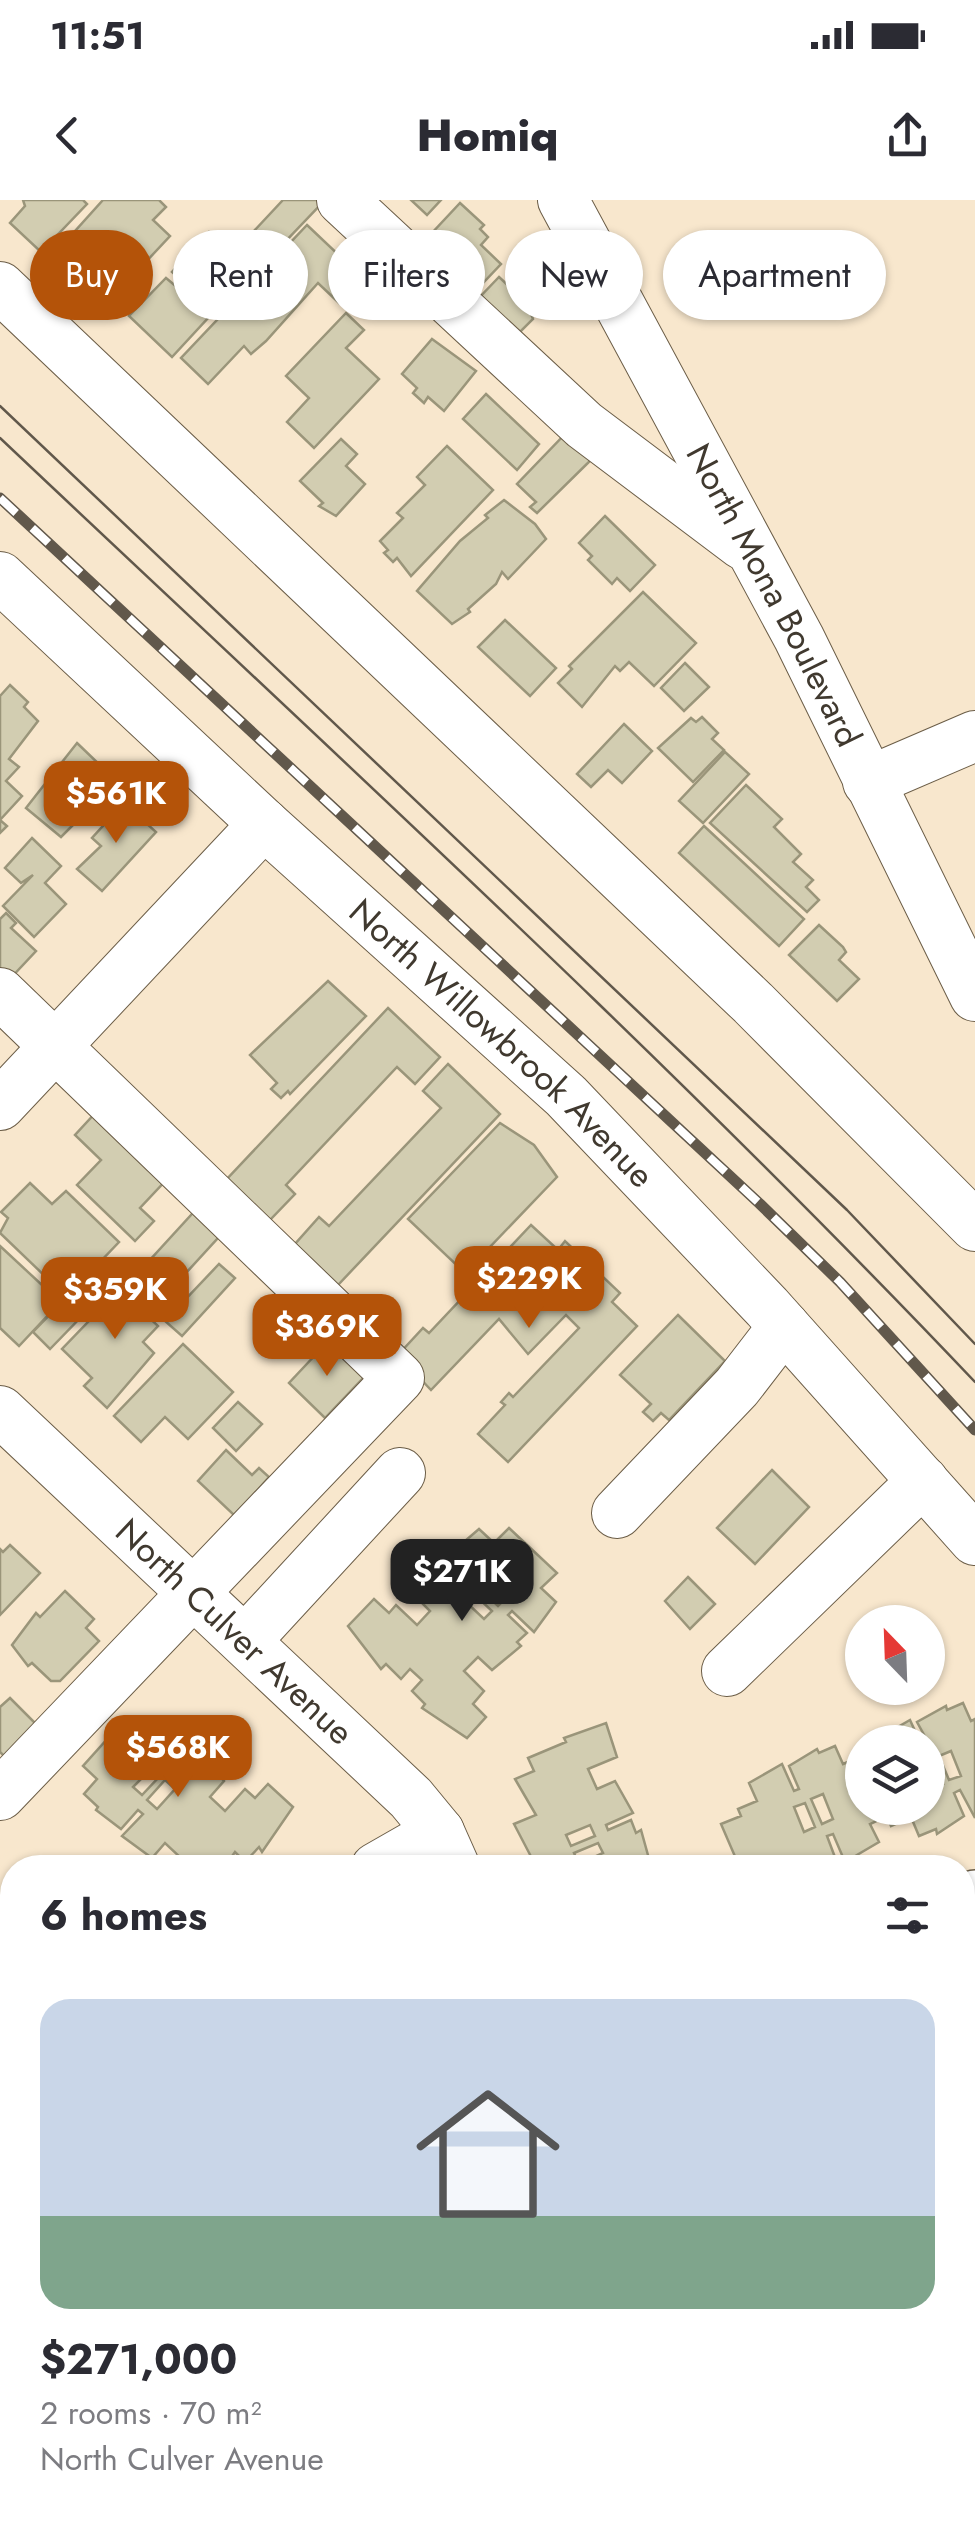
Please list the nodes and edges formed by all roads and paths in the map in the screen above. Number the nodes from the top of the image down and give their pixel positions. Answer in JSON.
{"nodes":[{"id":1,"x":342,"y":200,"type":"edge"},
{"id":2,"x":562,"y":200,"type":"edge"},
{"id":3,"x":0,"y":286,"type":"edge"},
{"id":4,"x":754,"y":553,"type":"junction"},
{"id":5,"x":0,"y":577,"type":"edge"},
{"id":6,"x":975,"y":736,"type":"edge"},
{"id":7,"x":868,"y":782,"type":"junction"},
{"id":8,"x":264,"y":824,"type":"junction"},
{"id":9,"x":0,"y":993,"type":"edge"},
{"id":10,"x":975,"y":996,"type":"edge"},
{"id":11,"x":55,"y":1046,"type":"junction"},
{"id":12,"x":0,"y":1105,"type":"edge"},
{"id":13,"x":975,"y":1226,"type":"edge"},
{"id":14,"x":784,"y":1326,"type":"junction"},
{"id":15,"x":0,"y":1410,"type":"edge"},
{"id":16,"x":400,"y":1473,"type":"dead end"},
{"id":17,"x":923,"y":1482,"type":"junction"},
{"id":18,"x":618,"y":1512,"type":"dead end"},
{"id":19,"x":975,"y":1540,"type":"edge"},
{"id":20,"x":193,"y":1592,"type":"junction"},
{"id":21,"x":245,"y":1641,"type":"junction"},
{"id":22,"x":727,"y":1671,"type":"dead end"},
{"id":23,"x":0,"y":1795,"type":"edge"},
{"id":24,"x":447,"y":1850,"type":"edge"}],
"edges":[{"from":1,"to":4,"type":"street"},
{"from":2,"to":4,"type":"street","name":"North Mona Boulevard"},
{"from":3,"to":13,"type":"street"},
{"from":4,"to":7,"type":"street","name":"North Mona Boulevard"},
{"from":5,"to":8,"type":"street","name":"North Willowbrook Avenue"},
{"from":6,"to":7,"type":"street"},
{"from":7,"to":10,"type":"street","name":"North Mona Boulevard"},
{"from":8,"to":11,"type":"street"},
{"from":8,"to":14,"type":"street","name":"North Willowbrook Avenue"},
{"from":9,"to":11,"type":"street"},
{"from":11,"to":12,"type":"street"},
{"from":11,"to":20,"type":"street"},
{"from":14,"to":17,"type":"street","name":"North Willowbrook Avenue"},
{"from":14,"to":18,"type":"street"},
{"from":15,"to":20,"type":"street","name":"North Culver Avenue"},
{"from":16,"to":21,"type":"street"},
{"from":17,"to":19,"type":"street","name":"North Willowbrook Avenue"},
{"from":17,"to":22,"type":"street"},
{"from":20,"to":21,"type":"street","name":"North Culver Avenue"},
{"from":20,"to":23,"type":"street"},
{"from":21,"to":24,"type":"street","name":"North Culver Avenue"}]}
